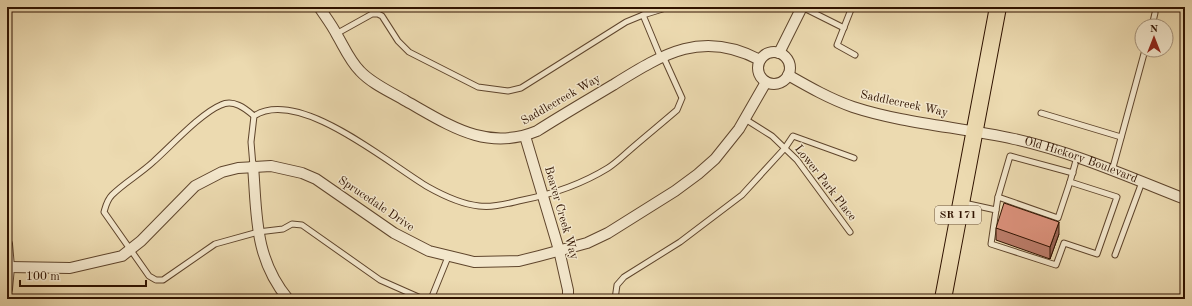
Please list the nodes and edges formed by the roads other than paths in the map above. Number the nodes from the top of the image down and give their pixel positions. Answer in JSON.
{"nodes":[{"id":1,"x":318,"y":7,"type":"edge"},
{"id":2,"x":669,"y":7,"type":"edge"},
{"id":3,"x":802,"y":7,"type":"edge"},
{"id":4,"x":852,"y":7,"type":"edge"},
{"id":5,"x":998,"y":7,"type":"edge"},
{"id":6,"x":1155,"y":13,"type":"dead end"},
{"id":7,"x":643,"y":15,"type":"junction"},
{"id":8,"x":1154,"y":18,"type":"edge"},
{"id":9,"x":844,"y":28,"type":"junction"},
{"id":10,"x":336,"y":34,"type":"junction"},
{"id":11,"x":779,"y":53,"type":"junction"},
{"id":12,"x":855,"y":55,"type":"dead end"},
{"id":13,"x":662,"y":56,"type":"junction"},
{"id":14,"x":1143,"y":58,"type":"edge"},
{"id":15,"x":760,"y":60,"type":"junction"},
{"id":16,"x":788,"y":75,"type":"junction"},
{"id":17,"x":766,"y":82,"type":"junction"},
{"id":18,"x":1041,"y":113,"type":"dead end"},
{"id":19,"x":254,"y":116,"type":"junction"},
{"id":20,"x":745,"y":119,"type":"junction"},
{"id":21,"x":974,"y":131,"type":"junction"},
{"id":22,"x":525,"y":136,"type":"junction"},
{"id":23,"x":1121,"y":137,"type":"junction"},
{"id":24,"x":785,"y":148,"type":"junction"},
{"id":25,"x":1077,"y":157,"type":"junction"},
{"id":26,"x":854,"y":158,"type":"dead end"},
{"id":27,"x":253,"y":166,"type":"junction"},
{"id":28,"x":1112,"y":170,"type":"junction"},
{"id":29,"x":1073,"y":173,"type":"junction"},
{"id":30,"x":1070,"y":182,"type":"junction"},
{"id":31,"x":1142,"y":182,"type":"junction"},
{"id":32,"x":543,"y":196,"type":"junction"},
{"id":33,"x":998,"y":197,"type":"junction"},
{"id":34,"x":1185,"y":199,"type":"edge"},
{"id":35,"x":961,"y":202,"type":"junction"},
{"id":36,"x":996,"y":210,"type":"junction"},
{"id":37,"x":258,"y":232,"type":"junction"},
{"id":38,"x":850,"y":232,"type":"dead end"},
{"id":39,"x":7,"y":244,"type":"edge"},
{"id":40,"x":130,"y":250,"type":"junction"},
{"id":41,"x":559,"y":250,"type":"junction"},
{"id":42,"x":1115,"y":255,"type":"dead end"},
{"id":43,"x":448,"y":257,"type":"junction"},
{"id":44,"x":10,"y":267,"type":"junction"},
{"id":45,"x":7,"y":288,"type":"edge"},
{"id":46,"x":288,"y":299,"type":"edge"},
{"id":47,"x":423,"y":299,"type":"edge"},
{"id":48,"x":431,"y":299,"type":"edge"},
{"id":49,"x":568,"y":299,"type":"edge"},
{"id":50,"x":615,"y":299,"type":"edge"},
{"id":51,"x":943,"y":299,"type":"edge"}],
"edges":[{"from":1,"to":10,"type":"street","name":"Saddlecreek Way"},
{"from":2,"to":7,"type":"lane"},
{"from":3,"to":9,"type":"lane"},
{"from":3,"to":11,"type":"street"},
{"from":4,"to":9,"type":"lane"},
{"from":5,"to":21,"type":"main road","number":"SR 171"},
{"from":6,"to":8,"type":"lane"},
{"from":7,"to":10,"type":"lane"},
{"from":7,"to":13,"type":"lane"},
{"from":9,"to":12,"type":"lane"},
{"from":10,"to":22,"type":"street","name":"Saddlecreek Way"},
{"from":11,"to":15,"type":"street"},
{"from":11,"to":16,"type":"street"},
{"from":13,"to":15,"type":"street","name":"Saddlecreek Way"},
{"from":13,"to":22,"type":"street","name":"Saddlecreek Way"},
{"from":13,"to":32,"type":"lane"},
{"from":14,"to":23,"type":"lane"},
{"from":15,"to":17,"type":"street"},
{"from":16,"to":17,"type":"street"},
{"from":16,"to":21,"type":"street","name":"Saddlecreek Way"},
{"from":17,"to":20,"type":"street","name":"Sprucedale Drive"},
{"from":18,"to":23,"type":"lane"},
{"from":19,"to":27,"type":"lane"},
{"from":19,"to":32,"type":"lane"},
{"from":19,"to":40,"type":"lane"},
{"from":20,"to":24,"type":"lane","name":"Lower Park Place"},
{"from":20,"to":41,"type":"street","name":"Sprucedale Drive"},
{"from":21,"to":25,"type":"street","name":"Old Hickory Boulevard"},
{"from":21,"to":35,"type":"main road","number":"SR 171"},
{"from":22,"to":32,"type":"street","name":"Beaver Creek Way"},
{"from":23,"to":28,"type":"lane"},
{"from":24,"to":26,"type":"lane"},
{"from":24,"to":38,"type":"lane","name":"Lower Park Place"},
{"from":24,"to":50,"type":"lane"},
{"from":25,"to":28,"type":"street","name":"Old Hickory Boulevard"},
{"from":25,"to":29,"type":"lane"},
{"from":27,"to":37,"type":"street"},
{"from":27,"to":40,"type":"street","name":"Sprucedale Drive"},
{"from":27,"to":43,"type":"street","name":"Sprucedale Drive"},
{"from":28,"to":31,"type":"street","name":"Old Hickory Boulevard"},
{"from":29,"to":30,"type":"lane"},
{"from":29,"to":33,"type":"lane"},
{"from":30,"to":33,"type":"lane"},
{"from":30,"to":36,"type":"lane"},
{"from":31,"to":34,"type":"street","name":"Old Hickory Boulevard"},
{"from":31,"to":42,"type":"lane"},
{"from":32,"to":41,"type":"street","name":"Beaver Creek Way"},
{"from":33,"to":36,"type":"lane"},
{"from":35,"to":36,"type":"lane"},
{"from":35,"to":51,"type":"main road","number":"SR 171"},
{"from":37,"to":40,"type":"lane"},
{"from":37,"to":46,"type":"street"},
{"from":37,"to":47,"type":"lane"},
{"from":39,"to":44,"type":"street"},
{"from":40,"to":44,"type":"street","name":"Sprucedale Drive"},
{"from":41,"to":43,"type":"street","name":"Sprucedale Drive"},
{"from":41,"to":49,"type":"street","name":"Beaver Creek Way"},
{"from":43,"to":48,"type":"lane"},
{"from":44,"to":45,"type":"street"}]}
